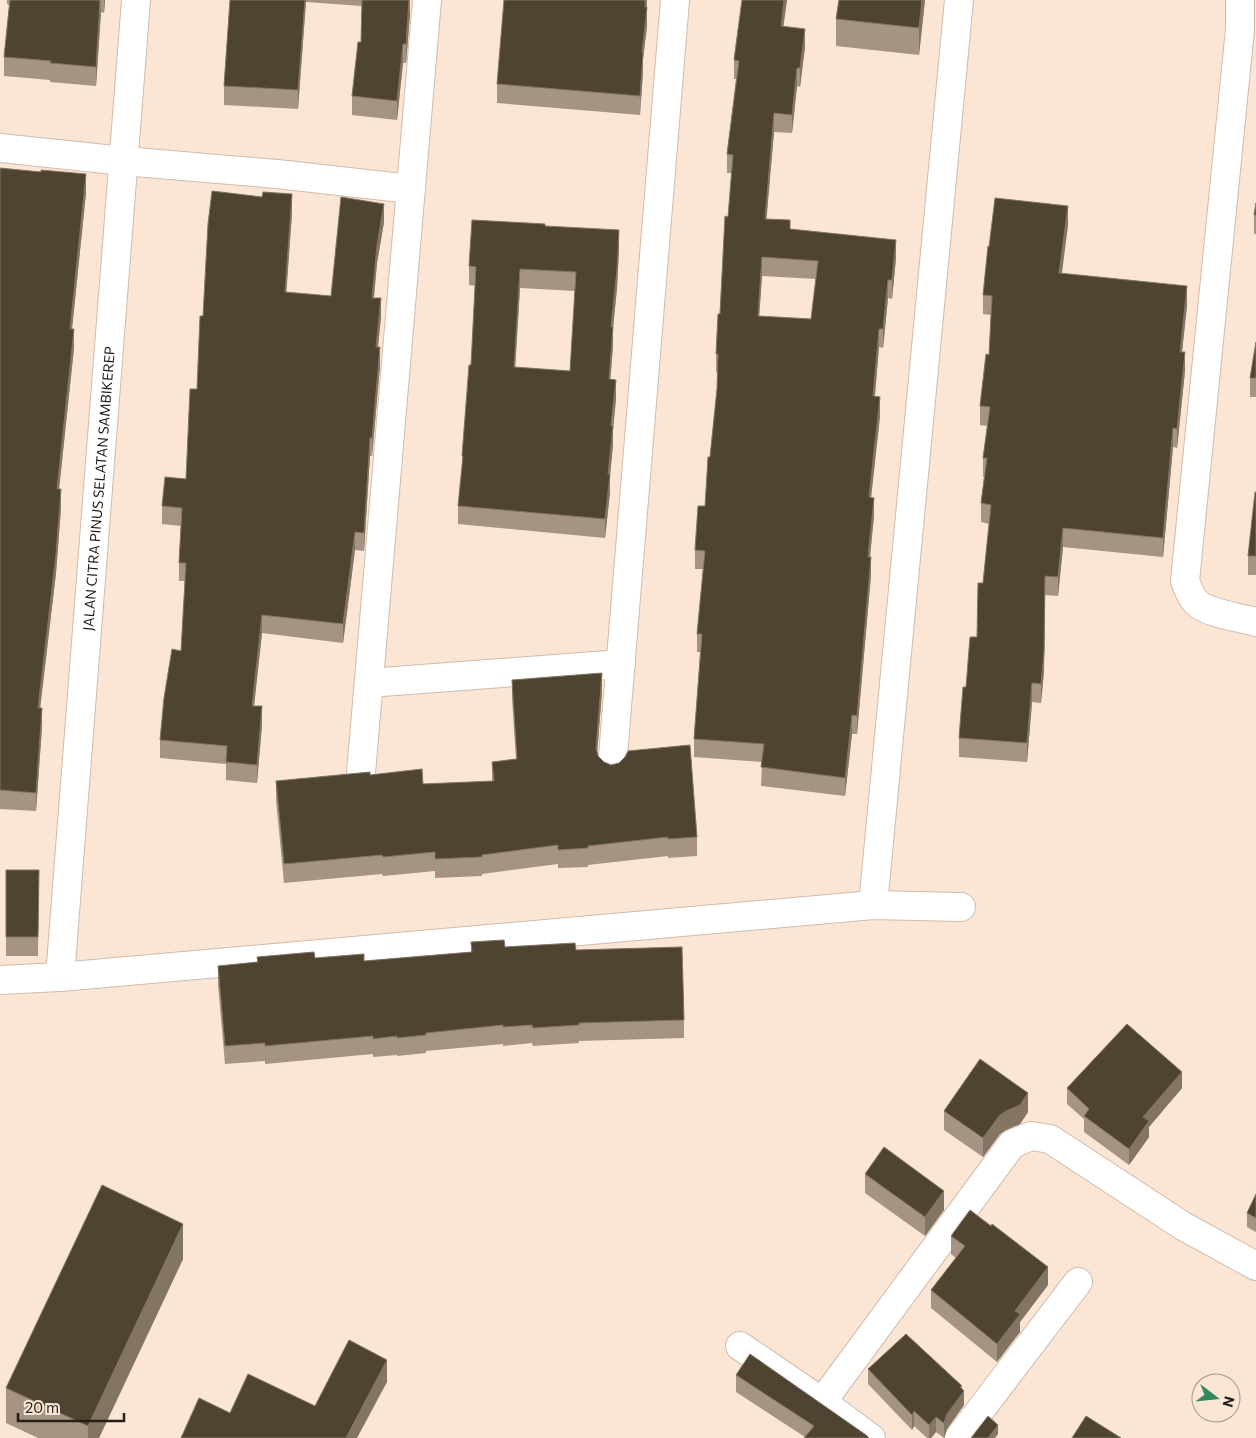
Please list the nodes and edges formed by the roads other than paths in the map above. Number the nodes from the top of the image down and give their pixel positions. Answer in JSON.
{"nodes":[{"id":1,"x":136,"y":0,"type":"edge"},
{"id":2,"x":427,"y":0,"type":"edge"},
{"id":3,"x":676,"y":0,"type":"edge"},
{"id":4,"x":959,"y":0,"type":"edge"},
{"id":5,"x":1240,"y":0,"type":"edge"},
{"id":6,"x":1248,"y":32,"type":"edge"},
{"id":7,"x":0,"y":148,"type":"edge"},
{"id":8,"x":124,"y":161,"type":"junction"},
{"id":9,"x":411,"y":190,"type":"junction"},
{"id":10,"x":1256,"y":622,"type":"edge"},
{"id":11,"x":621,"y":664,"type":"junction"},
{"id":12,"x":370,"y":683,"type":"junction"},
{"id":13,"x":612,"y":768,"type":"edge"},
{"id":14,"x":361,"y":773,"type":"edge"},
{"id":15,"x":874,"y":905,"type":"junction"},
{"id":16,"x":961,"y":907,"type":"dead end"},
{"id":17,"x":60,"y":977,"type":"junction"},
{"id":18,"x":0,"y":980,"type":"edge"},
{"id":19,"x":1256,"y":1266,"type":"edge"},
{"id":20,"x":1078,"y":1282,"type":"dead end"},
{"id":21,"x":740,"y":1346,"type":"dead end"},
{"id":22,"x":822,"y":1402,"type":"junction"},
{"id":23,"x":871,"y":1438,"type":"edge"},
{"id":24,"x":959,"y":1438,"type":"edge"}],
"edges":[{"from":1,"to":8,"type":"street","name":"JALAN CITRA PINUS SELATAN SAMBIKEREP"},
{"from":2,"to":9,"type":"street"},
{"from":3,"to":11,"type":"street"},
{"from":4,"to":15,"type":"street"},
{"from":5,"to":6,"type":"street"},
{"from":6,"to":10,"type":"street"},
{"from":7,"to":8,"type":"street"},
{"from":8,"to":9,"type":"street"},
{"from":8,"to":17,"type":"street","name":"JALAN CITRA PINUS SELATAN SAMBIKEREP"},
{"from":9,"to":12,"type":"street"},
{"from":11,"to":12,"type":"street"},
{"from":11,"to":13,"type":"street"},
{"from":12,"to":14,"type":"street"},
{"from":15,"to":16,"type":"street"},
{"from":15,"to":17,"type":"street"},
{"from":17,"to":18,"type":"street"},
{"from":19,"to":22,"type":"street"},
{"from":20,"to":24,"type":"street"},
{"from":21,"to":22,"type":"street"},
{"from":22,"to":23,"type":"street"}]}
